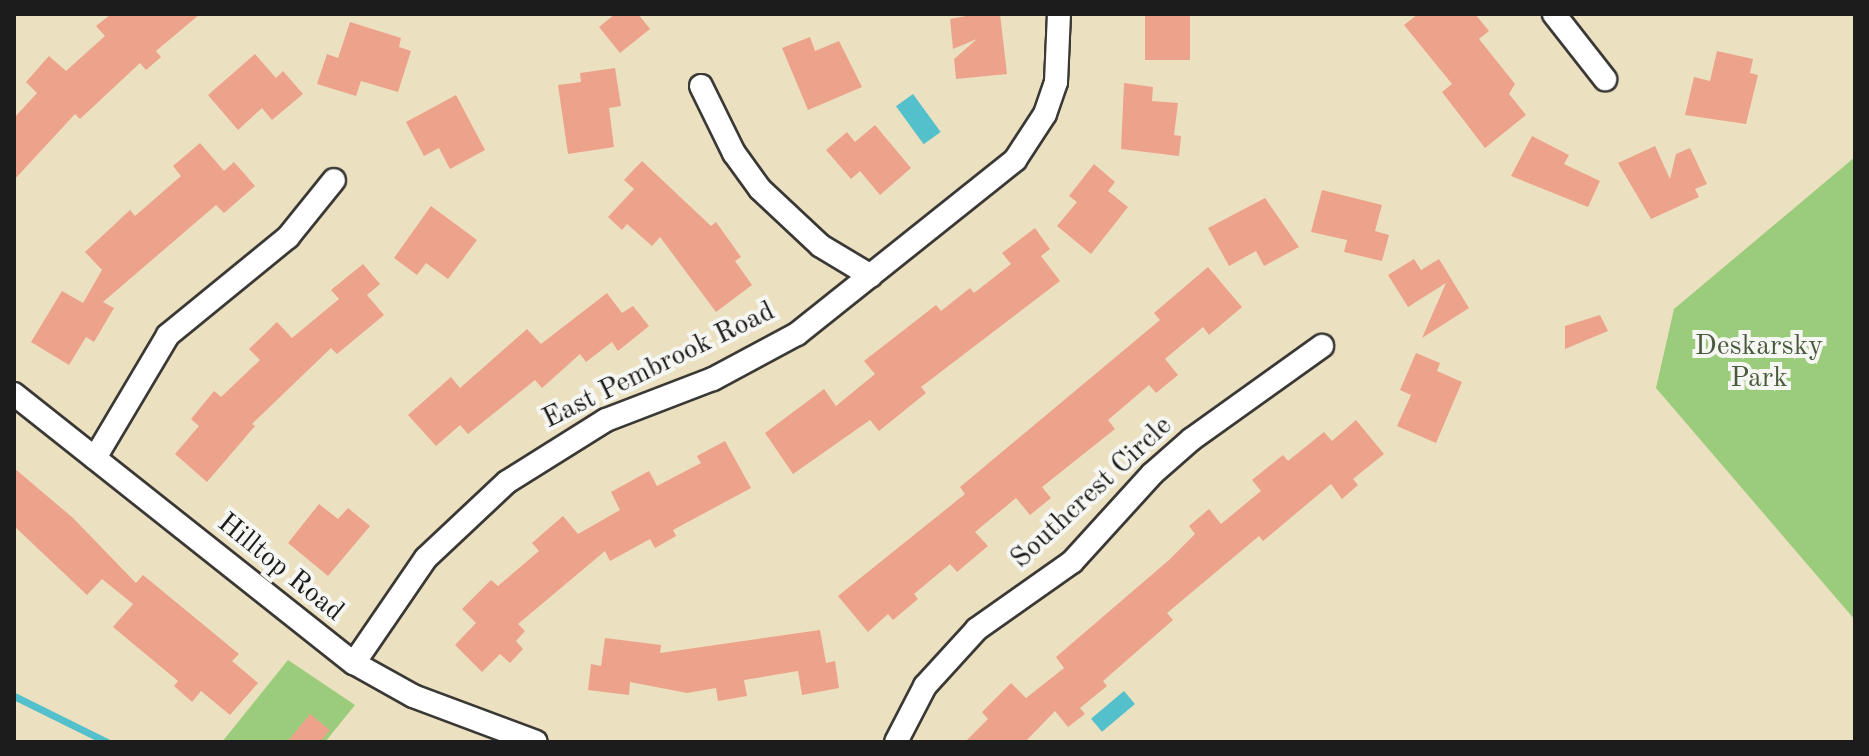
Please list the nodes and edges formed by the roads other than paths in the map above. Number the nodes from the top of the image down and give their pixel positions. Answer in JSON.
{"nodes":[{"id":1,"x":1059,"y":14,"type":"edge"},
{"id":2,"x":1554,"y":14,"type":"edge"},
{"id":3,"x":1605,"y":79,"type":"dead end"},
{"id":4,"x":701,"y":86,"type":"dead end"},
{"id":5,"x":334,"y":180,"type":"dead end"},
{"id":6,"x":871,"y":276,"type":"junction"},
{"id":7,"x":1322,"y":346,"type":"dead end"},
{"id":8,"x":14,"y":394,"type":"edge"},
{"id":9,"x":95,"y":458,"type":"junction"},
{"id":10,"x":354,"y":663,"type":"junction"},
{"id":11,"x":536,"y":742,"type":"edge"},
{"id":12,"x":896,"y":742,"type":"edge"}],
"edges":[{"from":1,"to":6,"type":"street","name":"East Pembrook Road"},
{"from":2,"to":3,"type":"street"},
{"from":4,"to":6,"type":"street"},
{"from":5,"to":9,"type":"street"},
{"from":6,"to":10,"type":"street","name":"East Pembrook Road"},
{"from":7,"to":12,"type":"street","name":"Southcrest Circle"},
{"from":8,"to":9,"type":"street","name":"Hilltop Road"},
{"from":9,"to":10,"type":"street","name":"Hilltop Road"},
{"from":10,"to":11,"type":"street","name":"Hilltop Road"}]}
